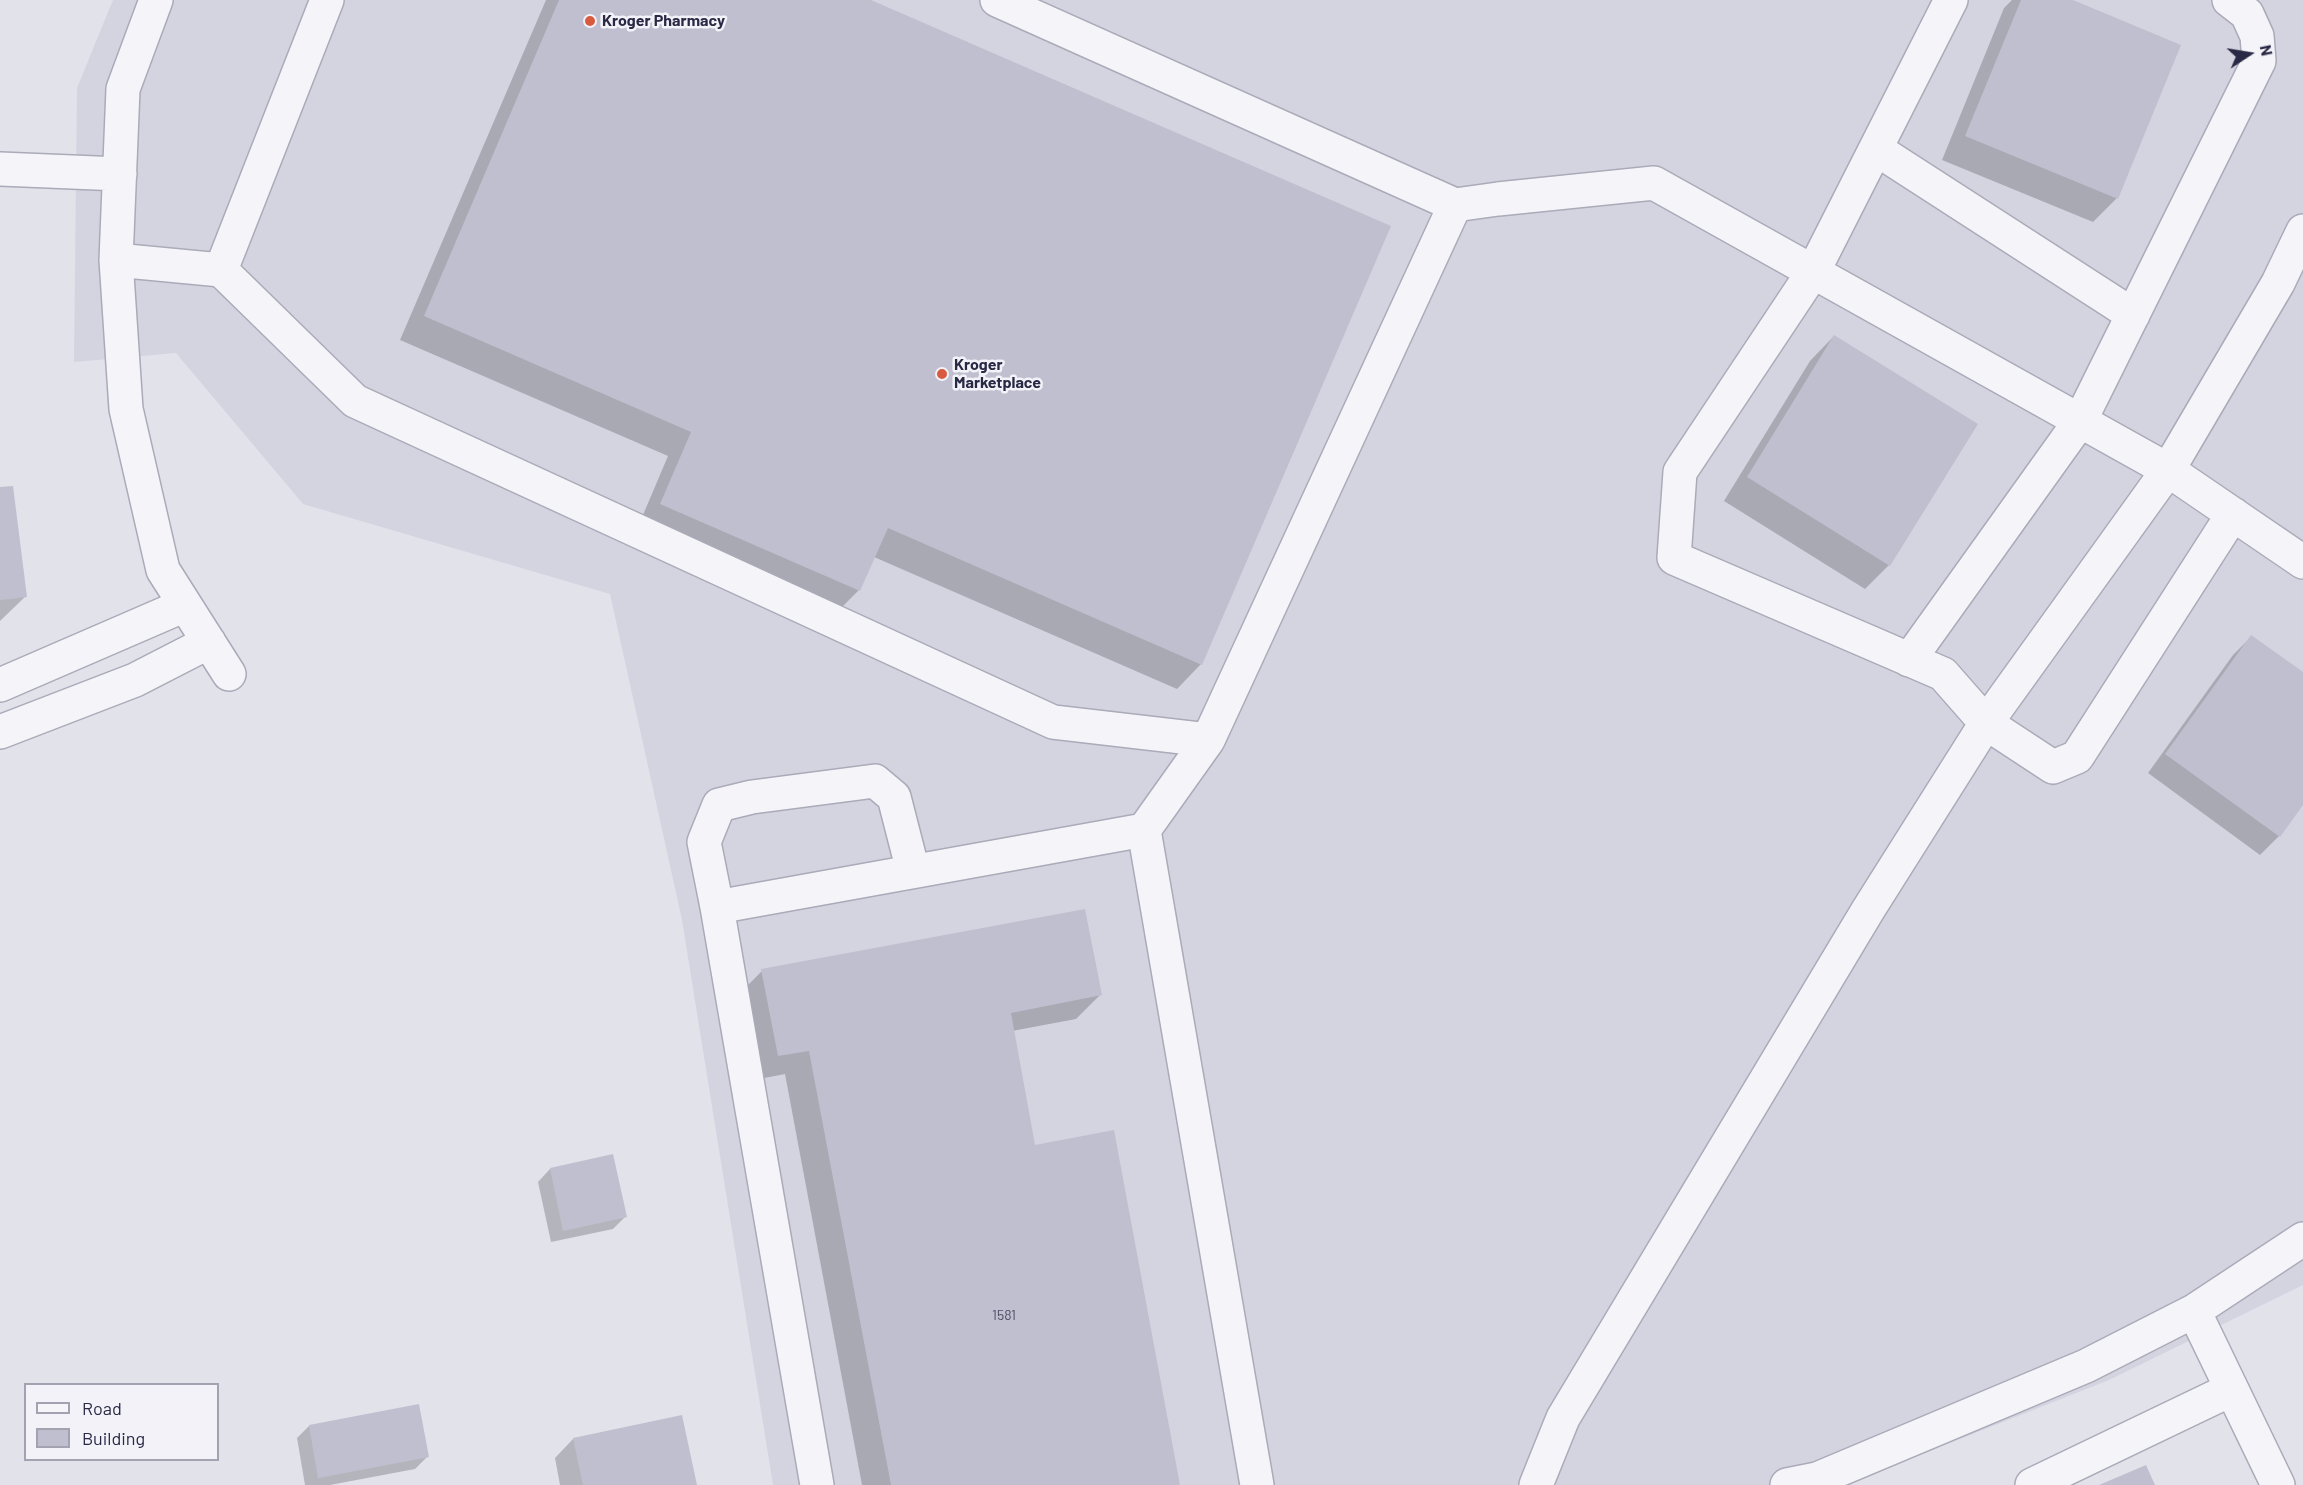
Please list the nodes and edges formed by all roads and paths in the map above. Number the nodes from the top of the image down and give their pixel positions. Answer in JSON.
{"nodes":[{"id":1,"x":156,"y":0,"type":"edge"},
{"id":2,"x":327,"y":0,"type":"edge"},
{"id":3,"x":997,"y":0,"type":"edge"},
{"id":4,"x":1951,"y":0,"type":"edge"},
{"id":5,"x":2229,"y":0,"type":"edge"},
{"id":6,"x":1876,"y":148,"type":"junction"},
{"id":7,"x":0,"y":169,"type":"edge"},
{"id":8,"x":120,"y":174,"type":"junction"},
{"id":9,"x":1455,"y":205,"type":"junction"},
{"id":10,"x":2303,"y":231,"type":"edge"},
{"id":11,"x":116,"y":260,"type":"junction"},
{"id":12,"x":221,"y":270,"type":"junction"},
{"id":13,"x":1813,"y":272,"type":"junction"},
{"id":14,"x":2133,"y":315,"type":"junction"},
{"id":15,"x":2080,"y":421,"type":"junction"},
{"id":16,"x":2168,"y":471,"type":"junction"},
{"id":17,"x":2233,"y":514,"type":"junction"},
{"id":18,"x":2301,"y":556,"type":"edge"},
{"id":19,"x":185,"y":605,"type":"junction"},
{"id":20,"x":209,"y":642,"type":"junction"},
{"id":21,"x":1909,"y":660,"type":"junction"},
{"id":22,"x":229,"y":674,"type":"dead end"},
{"id":23,"x":0,"y":685,"type":"edge"},
{"id":24,"x":1986,"y":723,"type":"junction"},
{"id":25,"x":0,"y":732,"type":"edge"},
{"id":26,"x":1208,"y":740,"type":"junction"},
{"id":27,"x":1144,"y":830,"type":"junction"},
{"id":28,"x":913,"y":871,"type":"junction"},
{"id":29,"x":717,"y":907,"type":"junction"},
{"id":30,"x":2303,"y":1239,"type":"edge"},
{"id":31,"x":2194,"y":1311,"type":"junction"},
{"id":32,"x":2230,"y":1390,"type":"junction"},
{"id":33,"x":817,"y":1485,"type":"edge"},
{"id":34,"x":1257,"y":1485,"type":"edge"},
{"id":35,"x":1536,"y":1485,"type":"edge"},
{"id":36,"x":1787,"y":1485,"type":"edge"},
{"id":37,"x":2032,"y":1485,"type":"edge"},
{"id":38,"x":2278,"y":1485,"type":"edge"}],
"edges":[{"from":1,"to":8,"type":"street"},
{"from":2,"to":12,"type":"street"},
{"from":3,"to":9,"type":"street"},
{"from":4,"to":6,"type":"street"},
{"from":5,"to":14,"type":"street"},
{"from":6,"to":13,"type":"street"},
{"from":6,"to":14,"type":"street"},
{"from":7,"to":8,"type":"street"},
{"from":8,"to":11,"type":"street"},
{"from":9,"to":13,"type":"street"},
{"from":9,"to":26,"type":"street"},
{"from":10,"to":16,"type":"street"},
{"from":11,"to":12,"type":"street"},
{"from":11,"to":19,"type":"street"},
{"from":12,"to":26,"type":"street"},
{"from":13,"to":15,"type":"street"},
{"from":13,"to":21,"type":"street"},
{"from":14,"to":15,"type":"street"},
{"from":15,"to":16,"type":"street"},
{"from":15,"to":21,"type":"street"},
{"from":16,"to":17,"type":"street"},
{"from":16,"to":24,"type":"street"},
{"from":17,"to":18,"type":"street"},
{"from":17,"to":24,"type":"street"},
{"from":19,"to":20,"type":"street"},
{"from":19,"to":23,"type":"street"},
{"from":20,"to":22,"type":"street"},
{"from":20,"to":25,"type":"street"},
{"from":21,"to":24,"type":"street"},
{"from":24,"to":35,"type":"street"},
{"from":26,"to":27,"type":"street"},
{"from":27,"to":28,"type":"street"},
{"from":27,"to":34,"type":"street"},
{"from":28,"to":29,"type":"street"},
{"from":28,"to":29,"type":"street"},
{"from":29,"to":33,"type":"street"},
{"from":30,"to":31,"type":"street"},
{"from":31,"to":32,"type":"street"},
{"from":31,"to":36,"type":"street"},
{"from":32,"to":37,"type":"street"},
{"from":32,"to":38,"type":"street"}]}
